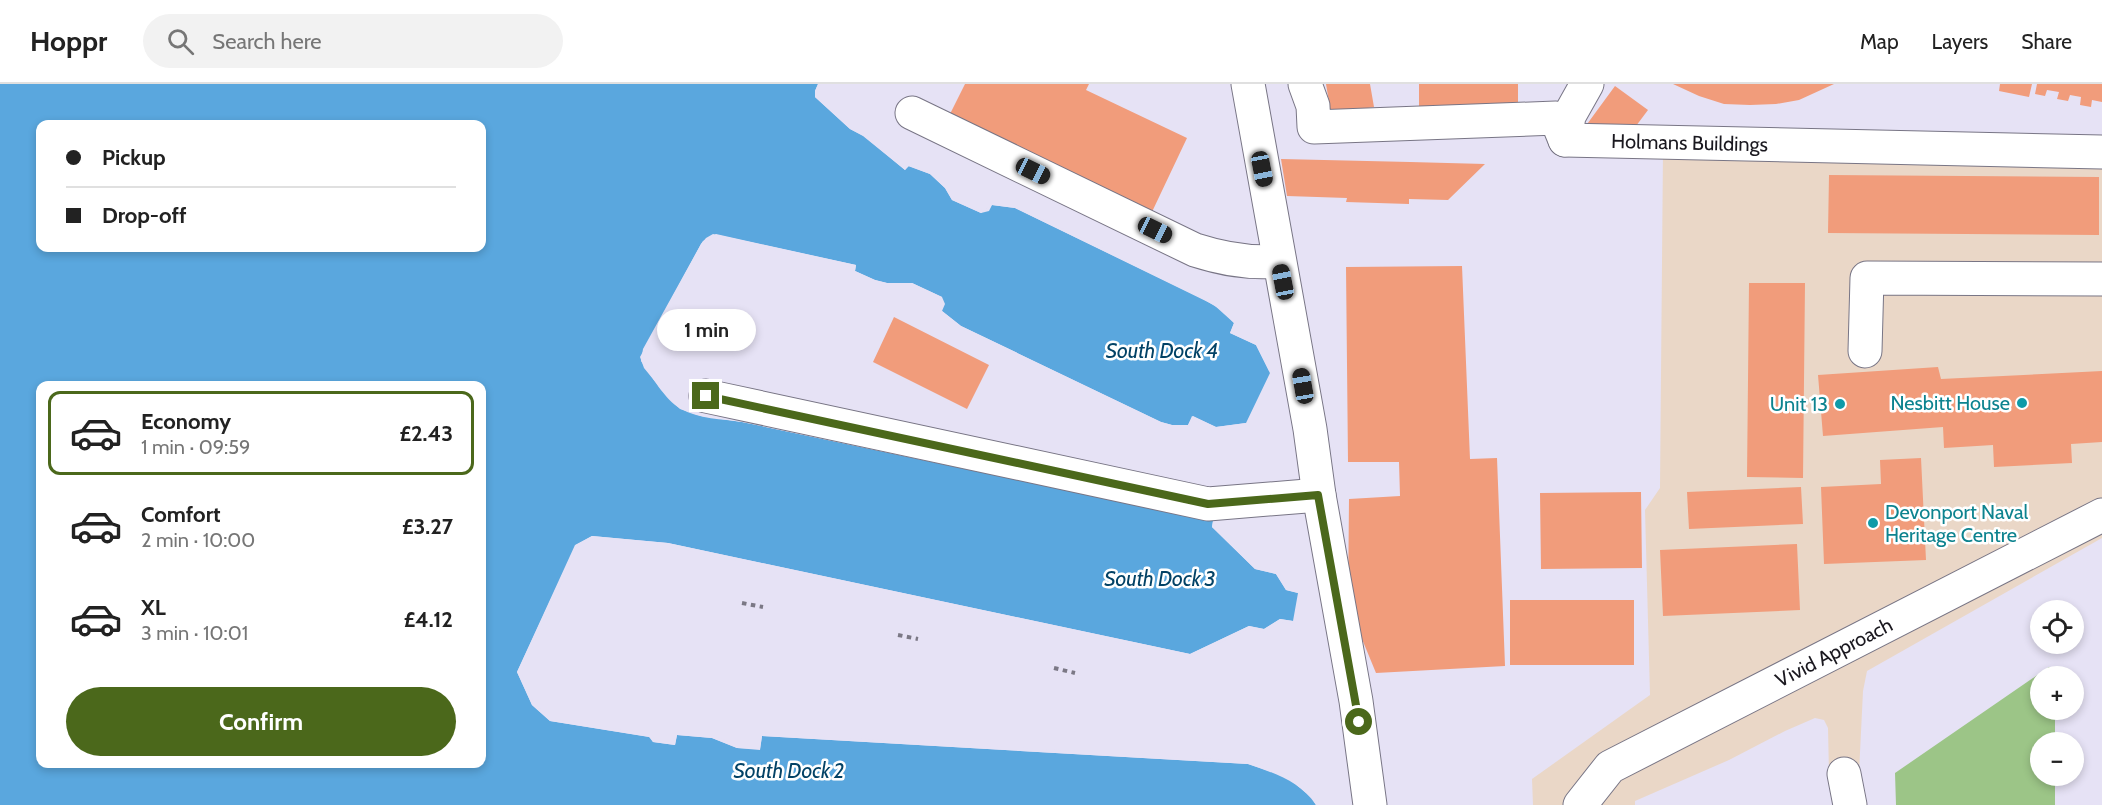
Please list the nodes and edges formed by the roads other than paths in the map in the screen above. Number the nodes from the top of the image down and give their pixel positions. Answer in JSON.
{"nodes":[{"id":1,"x":1248,"y":84,"type":"edge"},
{"id":2,"x":1587,"y":84,"type":"edge"},
{"id":3,"x":1309,"y":95,"type":"edge"},
{"id":4,"x":912,"y":113,"type":"dead end"},
{"id":5,"x":1565,"y":140,"type":"junction"},
{"id":6,"x":2102,"y":152,"type":"edge"},
{"id":7,"x":1279,"y":261,"type":"junction"},
{"id":8,"x":2102,"y":279,"type":"edge"},
{"id":9,"x":1865,"y":351,"type":"dead end"},
{"id":10,"x":706,"y":396,"type":"dead end"},
{"id":11,"x":1318,"y":495,"type":"junction"},
{"id":12,"x":2102,"y":515,"type":"edge"},
{"id":13,"x":1844,"y":774,"type":"dead end"},
{"id":14,"x":1370,"y":805,"type":"edge"},
{"id":15,"x":1580,"y":805,"type":"edge"},
{"id":16,"x":1850,"y":805,"type":"edge"}],
"edges":[{"from":1,"to":7,"type":"street"},
{"from":2,"to":5,"type":"street"},
{"from":3,"to":5,"type":"street"},
{"from":4,"to":7,"type":"street"},
{"from":5,"to":6,"type":"street","name":"Holmans Buildings"},
{"from":7,"to":11,"type":"street"},
{"from":8,"to":9,"type":"street"},
{"from":10,"to":11,"type":"street"},
{"from":11,"to":14,"type":"street"},
{"from":12,"to":15,"type":"street","name":"Vivid Approach"},
{"from":13,"to":16,"type":"street"}]}
